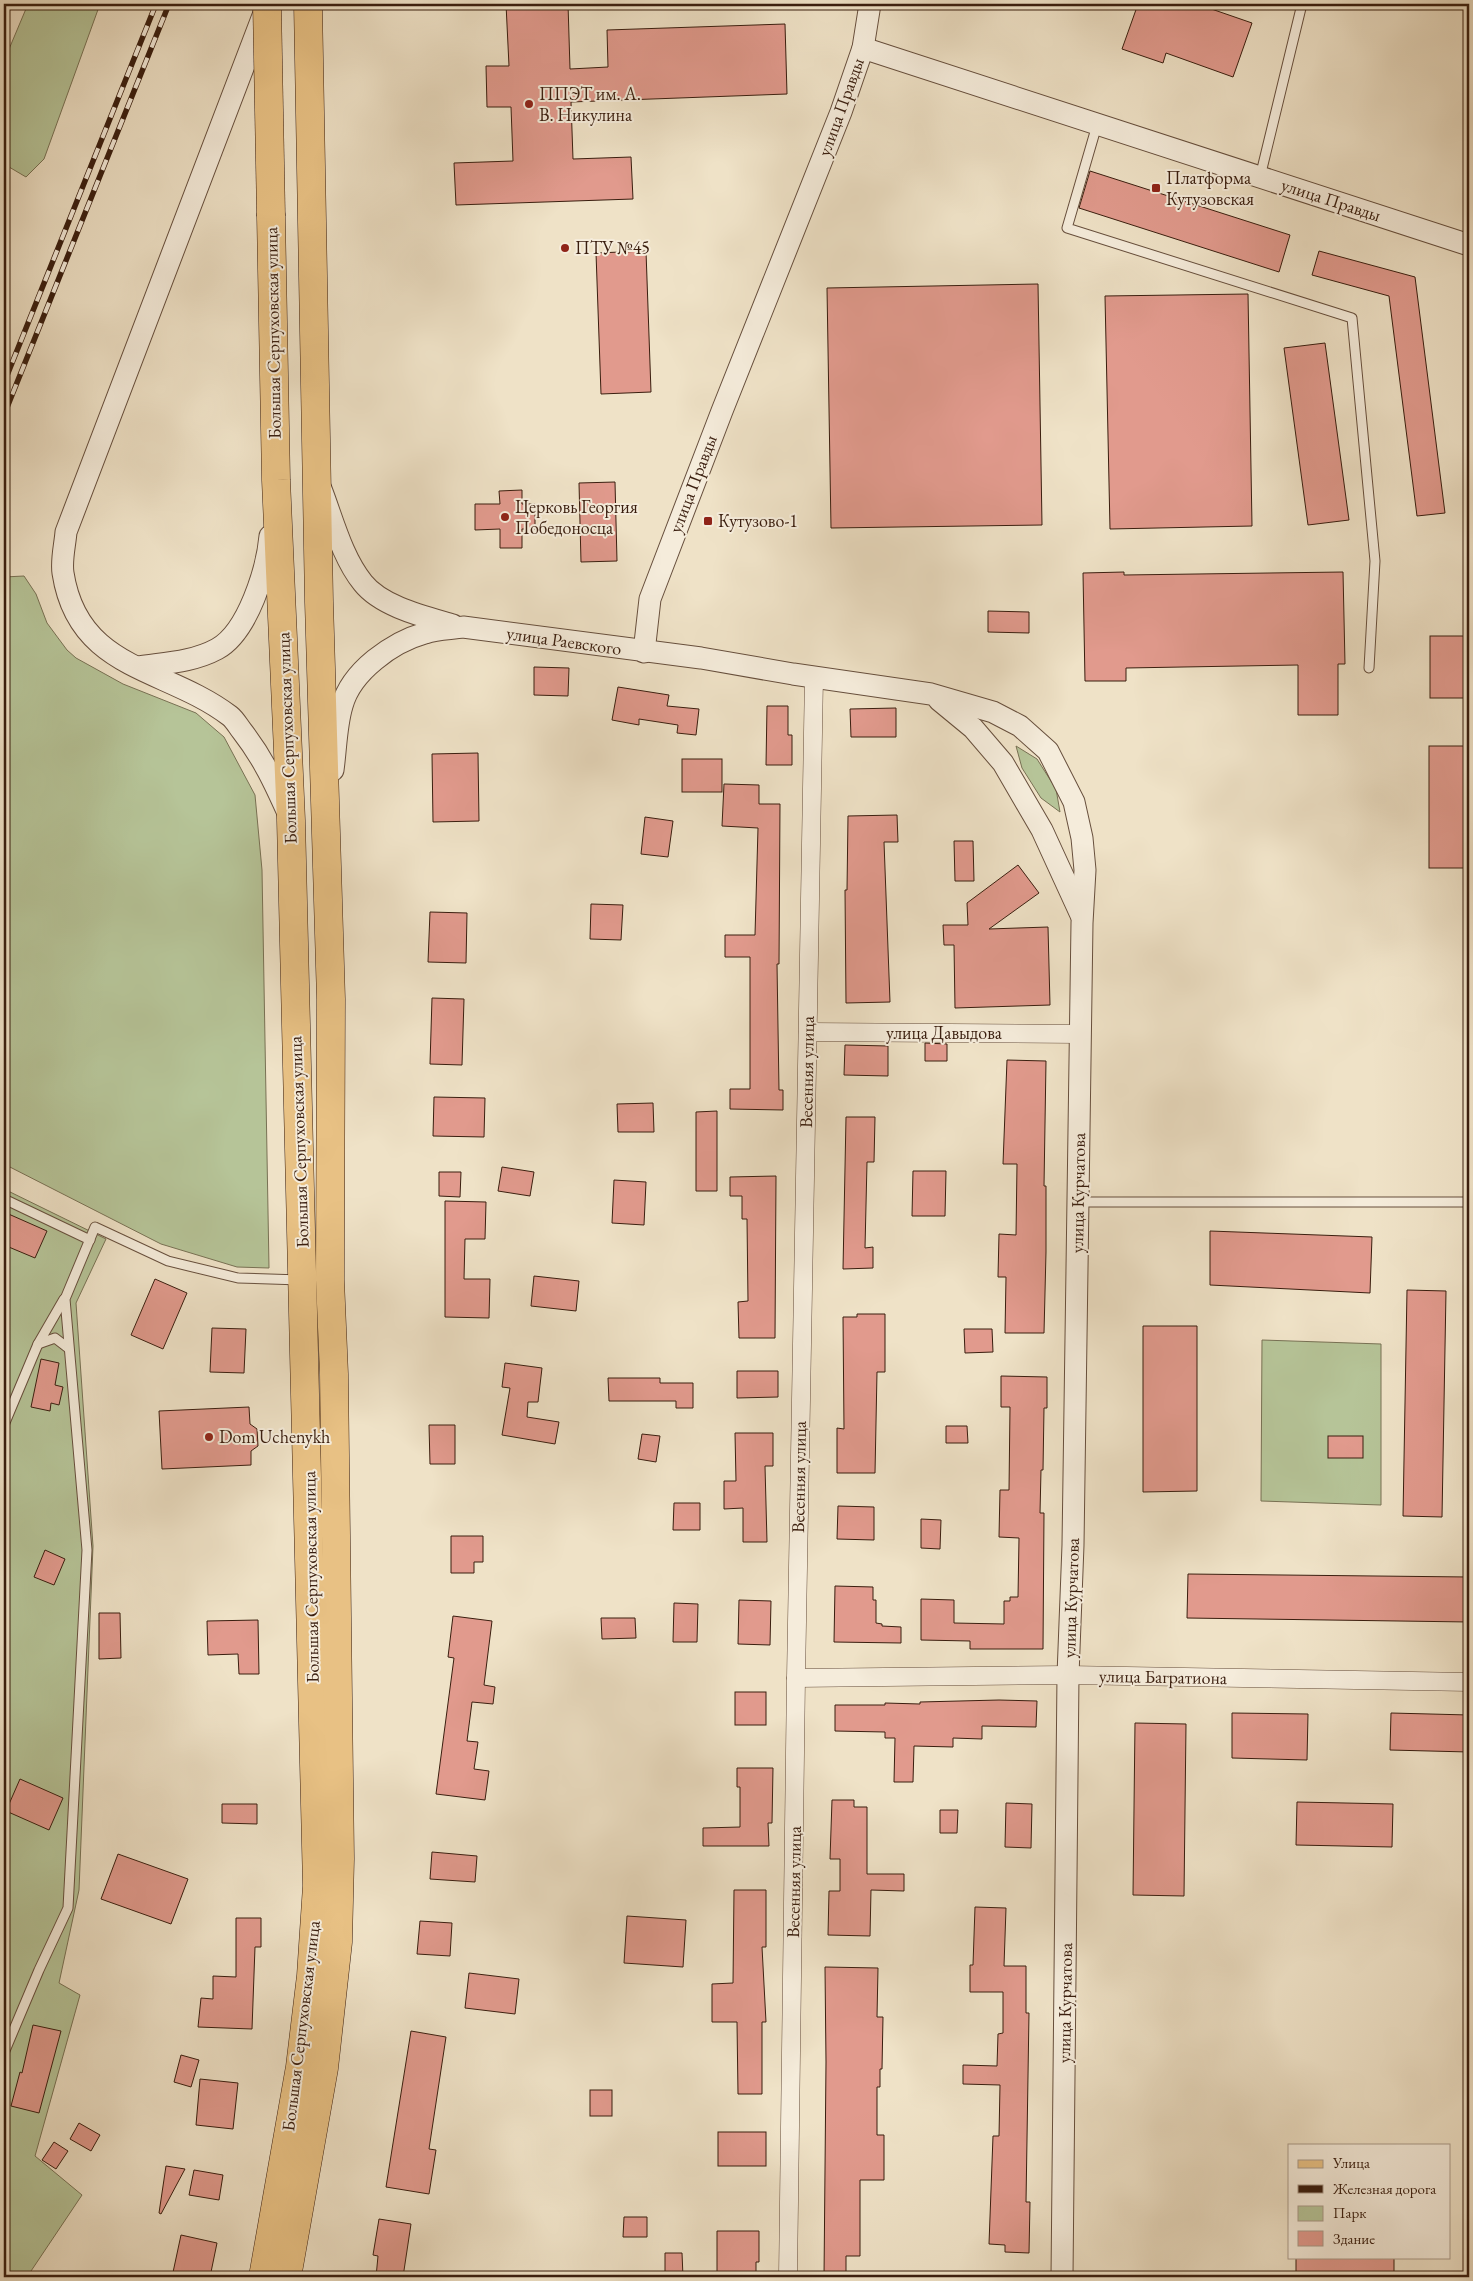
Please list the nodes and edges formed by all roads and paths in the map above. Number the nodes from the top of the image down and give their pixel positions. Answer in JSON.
{"nodes":[{"id":1,"x":268,"y":4,"type":"edge"},
{"id":2,"x":308,"y":4,"type":"edge"},
{"id":3,"x":870,"y":4,"type":"edge"},
{"id":4,"x":1302,"y":4,"type":"edge"},
{"id":5,"x":863,"y":48,"type":"junction"},
{"id":6,"x":1097,"y":124,"type":"junction"},
{"id":7,"x":1260,"y":177,"type":"junction"},
{"id":8,"x":1469,"y":245,"type":"edge"},
{"id":9,"x":317,"y":477,"type":"junction"},
{"id":10,"x":276,"y":480,"type":"junction"},
{"id":11,"x":463,"y":627,"type":"junction"},
{"id":12,"x":644,"y":652,"type":"junction"},
{"id":13,"x":138,"y":667,"type":"junction"},
{"id":14,"x":1369,"y":668,"type":"dead end"},
{"id":15,"x":814,"y":677,"type":"junction"},
{"id":16,"x":931,"y":694,"type":"junction"},
{"id":17,"x":291,"y":820,"type":"junction"},
{"id":18,"x":327,"y":822,"type":"junction"},
{"id":19,"x":1082,"y":918,"type":"junction"},
{"id":20,"x":808,"y":1032,"type":"junction"},
{"id":21,"x":1080,"y":1034,"type":"junction"},
{"id":22,"x":4,"y":1199,"type":"edge"},
{"id":23,"x":1078,"y":1202,"type":"junction"},
{"id":24,"x":1469,"y":1202,"type":"edge"},
{"id":25,"x":90,"y":1240,"type":"junction"},
{"id":26,"x":303,"y":1280,"type":"junction"},
{"id":27,"x":65,"y":1299,"type":"junction"},
{"id":28,"x":38,"y":1344,"type":"junction"},
{"id":29,"x":68,"y":1348,"type":"junction"},
{"id":30,"x":4,"y":1425,"type":"edge"},
{"id":31,"x":1068,"y":1676,"type":"junction"},
{"id":32,"x":796,"y":1678,"type":"junction"},
{"id":33,"x":1469,"y":1682,"type":"edge"},
{"id":34,"x":4,"y":2053,"type":"edge"},
{"id":35,"x":263,"y":2277,"type":"edge"},
{"id":36,"x":287,"y":2277,"type":"edge"},
{"id":37,"x":788,"y":2277,"type":"edge"},
{"id":38,"x":1062,"y":2277,"type":"edge"}],
"edges":[{"from":1,"to":10,"type":"main road","name":"Большая Серпуховская улица","bridge":true},
{"from":1,"to":13,"type":"street"},
{"from":2,"to":9,"type":"main road","name":"Большая Серпуховская улица"},
{"from":3,"to":5,"type":"street"},
{"from":4,"to":7,"type":"lane"},
{"from":5,"to":6,"type":"street","name":"улица Правды"},
{"from":5,"to":12,"type":"street","name":"улица Правды"},
{"from":6,"to":7,"type":"street","name":"улица Правды"},
{"from":6,"to":14,"type":"lane"},
{"from":7,"to":8,"type":"street","name":"улица Правды"},
{"from":9,"to":11,"type":"street"},
{"from":9,"to":18,"type":"main road","name":"Большая Серпуховская улица"},
{"from":10,"to":13,"type":"street"},
{"from":10,"to":17,"type":"main road","name":"Большая Серпуховская улица"},
{"from":11,"to":12,"type":"street","name":"улица Раевского"},
{"from":11,"to":18,"type":"street","name":"улица Раевского"},
{"from":12,"to":15,"type":"street","name":"улица Раевского"},
{"from":13,"to":17,"type":"street"},
{"from":15,"to":16,"type":"street","name":"улица Раевского"},
{"from":15,"to":20,"type":"street","name":"Весенняя улица"},
{"from":16,"to":19,"type":"street","name":"улица Курчатова"},
{"from":16,"to":19,"type":"street","name":"улица Курчатова"},
{"from":17,"to":26,"type":"main road","name":"Большая Серпуховская улица"},
{"from":18,"to":36,"type":"main road","name":"Большая Серпуховская улица"},
{"from":19,"to":21,"type":"street","name":"улица Курчатова"},
{"from":20,"to":21,"type":"street","name":"улица Давыдова"},
{"from":20,"to":32,"type":"street","name":"Весенняя улица"},
{"from":21,"to":23,"type":"street","name":"улица Курчатова"},
{"from":22,"to":25,"type":"lane"},
{"from":23,"to":24,"type":"lane"},
{"from":23,"to":31,"type":"street","name":"улица Курчатова"},
{"from":25,"to":26,"type":"lane"},
{"from":25,"to":27,"type":"lane"},
{"from":26,"to":35,"type":"main road","name":"Большая Серпуховская улица"},
{"from":27,"to":28,"type":"lane"},
{"from":27,"to":29,"type":"lane"},
{"from":28,"to":29,"type":"lane"},
{"from":28,"to":30,"type":"lane"},
{"from":29,"to":34,"type":"lane"},
{"from":31,"to":32,"type":"street","name":"улица Багратиона"},
{"from":31,"to":33,"type":"street","name":"улица Багратиона"},
{"from":31,"to":38,"type":"street","name":"улица Курчатова"},
{"from":32,"to":37,"type":"street","name":"Весенняя улица"}]}
